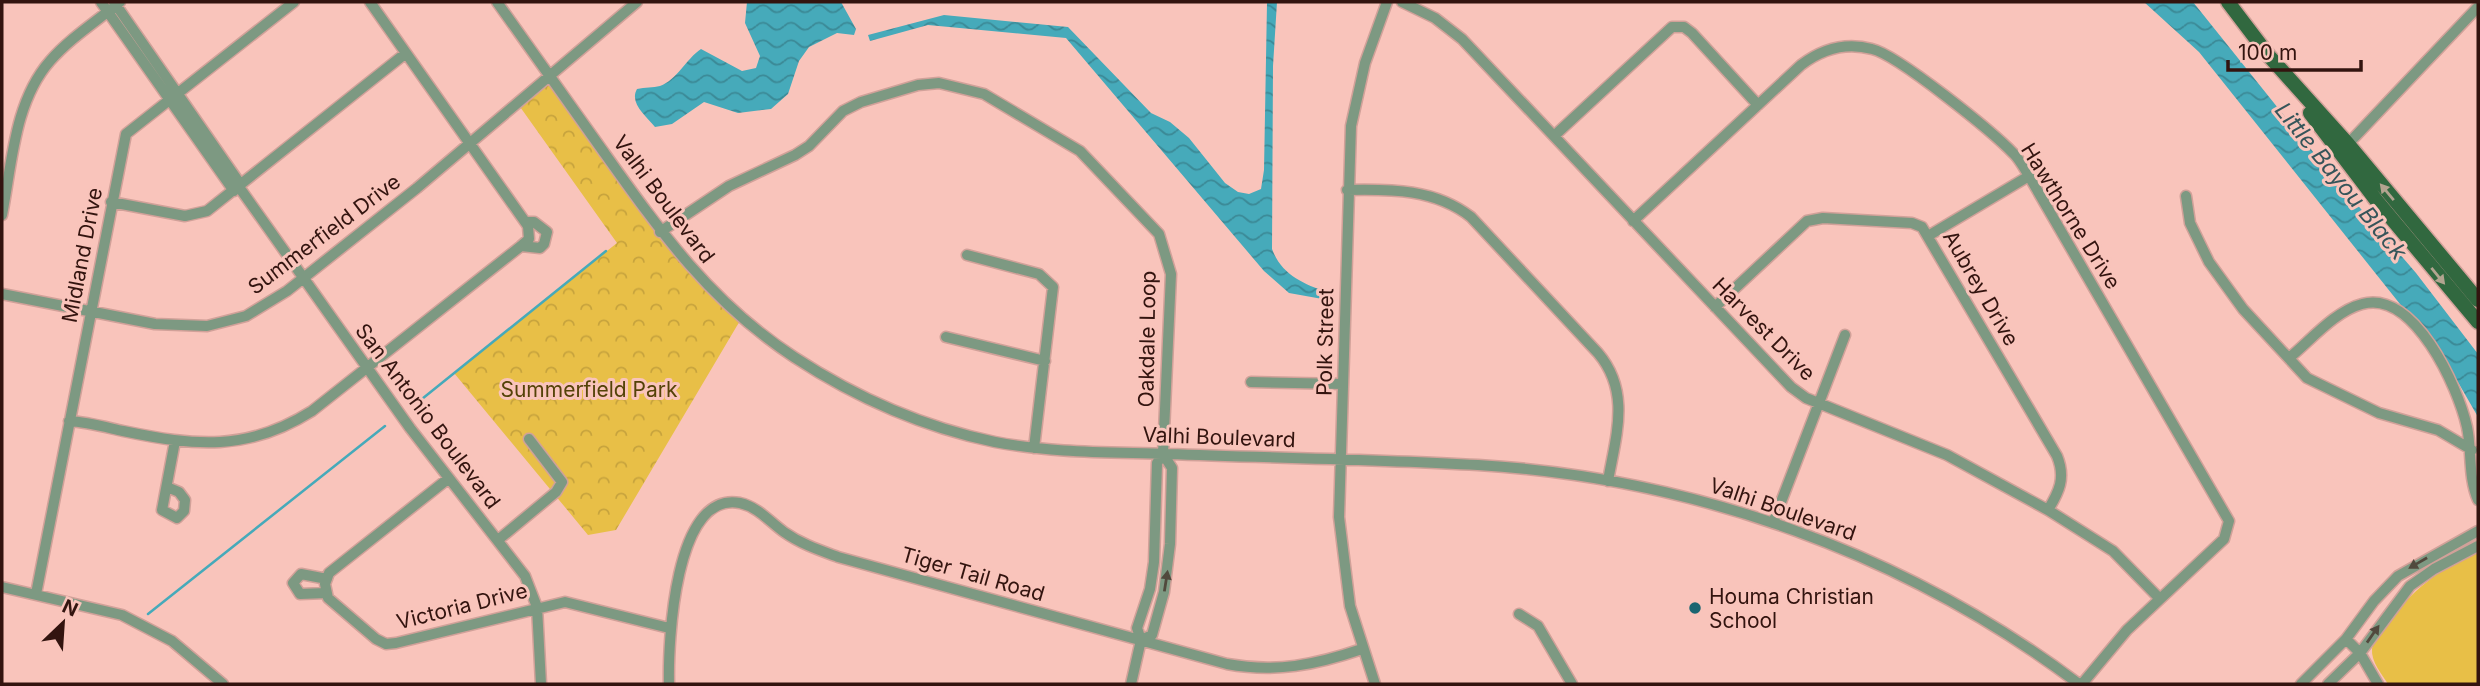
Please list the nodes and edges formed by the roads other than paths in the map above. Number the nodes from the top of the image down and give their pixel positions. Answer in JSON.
{"nodes":[{"id":1,"x":294,"y":2,"type":"edge"},
{"id":2,"x":370,"y":2,"type":"edge"},
{"id":3,"x":497,"y":2,"type":"edge"},
{"id":4,"x":636,"y":2,"type":"edge"},
{"id":5,"x":1387,"y":2,"type":"edge"},
{"id":6,"x":1402,"y":2,"type":"edge"},
{"id":7,"x":2228,"y":2,"type":"edge"},
{"id":8,"x":112,"y":4,"type":"edge"},
{"id":9,"x":2477,"y":8,"type":"edge"},
{"id":10,"x":406,"y":53,"type":"junction"},
{"id":11,"x":2269,"y":57,"type":"junction"},
{"id":12,"x":548,"y":74,"type":"junction"},
{"id":13,"x":173,"y":96,"type":"junction"},
{"id":14,"x":1758,"y":105,"type":"junction"},
{"id":15,"x":1554,"y":136,"type":"junction"},
{"id":16,"x":2348,"y":144,"type":"junction"},
{"id":17,"x":471,"y":145,"type":"junction"},
{"id":18,"x":2029,"y":176,"type":"junction"},
{"id":19,"x":238,"y":187,"type":"junction"},
{"id":20,"x":1347,"y":190,"type":"junction"},
{"id":21,"x":2186,"y":196,"type":"dead end"},
{"id":22,"x":111,"y":202,"type":"junction"},
{"id":23,"x":2,"y":215,"type":"edge"},
{"id":24,"x":1633,"y":221,"type":"junction"},
{"id":25,"x":525,"y":222,"type":"junction"},
{"id":26,"x":660,"y":232,"type":"junction"},
{"id":27,"x":1928,"y":236,"type":"junction"},
{"id":28,"x":521,"y":246,"type":"junction"},
{"id":29,"x":967,"y":255,"type":"dead end"},
{"id":30,"x":303,"y":278,"type":"junction"},
{"id":31,"x":2,"y":294,"type":"edge"},
{"id":32,"x":2478,"y":300,"type":"edge"},
{"id":33,"x":1715,"y":307,"type":"junction"},
{"id":34,"x":90,"y":312,"type":"junction"},
{"id":35,"x":2478,"y":322,"type":"edge"},
{"id":36,"x":1845,"y":335,"type":"dead end"},
{"id":37,"x":946,"y":337,"type":"dead end"},
{"id":38,"x":2289,"y":358,"type":"junction"},
{"id":39,"x":1045,"y":361,"type":"junction"},
{"id":40,"x":366,"y":367,"type":"junction"},
{"id":41,"x":1251,"y":382,"type":"dead end"},
{"id":42,"x":1343,"y":384,"type":"junction"},
{"id":43,"x":1821,"y":404,"type":"junction"},
{"id":44,"x":69,"y":421,"type":"junction"},
{"id":45,"x":530,"y":439,"type":"dead end"},
{"id":46,"x":175,"y":442,"type":"junction"},
{"id":47,"x":1034,"y":448,"type":"junction"},
{"id":48,"x":2472,"y":450,"type":"junction"},
{"id":49,"x":1163,"y":454,"type":"junction"},
{"id":50,"x":1341,"y":461,"type":"junction"},
{"id":51,"x":449,"y":478,"type":"junction"},
{"id":52,"x":1608,"y":481,"type":"junction"},
{"id":53,"x":167,"y":487,"type":"dead end"},
{"id":54,"x":2478,"y":500,"type":"edge"},
{"id":55,"x":2048,"y":510,"type":"junction"},
{"id":56,"x":1773,"y":523,"type":"junction"},
{"id":57,"x":2478,"y":531,"type":"edge"},
{"id":58,"x":498,"y":540,"type":"junction"},
{"id":59,"x":2478,"y":546,"type":"edge"},
{"id":60,"x":1155,"y":552,"type":"junction"},
{"id":61,"x":1169,"y":554,"type":"junction"},
{"id":62,"x":327,"y":579,"type":"junction"},
{"id":63,"x":2,"y":587,"type":"edge"},
{"id":64,"x":326,"y":593,"type":"junction"},
{"id":65,"x":36,"y":594,"type":"junction"},
{"id":66,"x":2160,"y":599,"type":"junction"},
{"id":67,"x":537,"y":607,"type":"junction"},
{"id":68,"x":1519,"y":614,"type":"dead end"},
{"id":69,"x":669,"y":628,"type":"junction"},
{"id":70,"x":2346,"y":639,"type":"junction"},
{"id":71,"x":1141,"y":640,"type":"junction"},
{"id":72,"x":1362,"y":649,"type":"junction"},
{"id":73,"x":2360,"y":653,"type":"junction"},
{"id":74,"x":223,"y":684,"type":"edge"},
{"id":75,"x":541,"y":684,"type":"edge"},
{"id":76,"x":669,"y":684,"type":"edge"},
{"id":77,"x":1131,"y":684,"type":"edge"},
{"id":78,"x":1376,"y":684,"type":"edge"},
{"id":79,"x":1572,"y":684,"type":"edge"},
{"id":80,"x":2081,"y":684,"type":"edge"},
{"id":81,"x":2301,"y":684,"type":"edge"},
{"id":82,"x":2328,"y":684,"type":"edge"},
{"id":83,"x":2378,"y":684,"type":"edge"}],
"edges":[{"from":1,"to":13,"type":"street","name":"Midland Drive"},
{"from":2,"to":10,"type":"street"},
{"from":3,"to":12,"type":"street","name":"Valhi Boulevard"},
{"from":4,"to":12,"type":"street","name":"Summerfield Drive"},
{"from":5,"to":20,"type":"street","name":"Polk Street"},
{"from":6,"to":15,"type":"street","name":"Harvest Drive"},
{"from":7,"to":11,"type":"main road"},
{"from":8,"to":13,"type":"street","name":"San Antonio Boulevard"},
{"from":8,"to":23,"type":"street"},
{"from":9,"to":16,"type":"street"},
{"from":10,"to":17,"type":"street"},
{"from":10,"to":19,"type":"street"},
{"from":11,"to":16,"type":"main road"},
{"from":11,"to":35,"type":"main road","one_way":true},
{"from":12,"to":17,"type":"street","name":"Summerfield Drive"},
{"from":12,"to":26,"type":"street","name":"Valhi Boulevard"},
{"from":13,"to":19,"type":"street","name":"San Antonio Boulevard"},
{"from":13,"to":22,"type":"street","name":"Midland Drive"},
{"from":14,"to":15,"type":"street"},
{"from":14,"to":18,"type":"street","name":"Hawthorne Drive"},
{"from":14,"to":24,"type":"street","name":"Hawthorne Drive"},
{"from":15,"to":24,"type":"street","name":"Harvest Drive"},
{"from":32,"to":16,"type":"main road","one_way":true},
{"from":17,"to":25,"type":"street"},
{"from":17,"to":30,"type":"street","name":"Summerfield Drive"},
{"from":18,"to":27,"type":"street"},
{"from":18,"to":66,"type":"street","name":"Hawthorne Drive"},
{"from":19,"to":22,"type":"street"},
{"from":19,"to":30,"type":"street","name":"San Antonio Boulevard"},
{"from":20,"to":42,"type":"street","name":"Polk Street"},
{"from":20,"to":52,"type":"street"},
{"from":21,"to":38,"type":"street"},
{"from":22,"to":34,"type":"street","name":"Midland Drive"},
{"from":24,"to":33,"type":"street","name":"Harvest Drive"},
{"from":25,"to":28,"type":"street"},
{"from":25,"to":28,"type":"street"},
{"from":26,"to":47,"type":"street","name":"Valhi Boulevard"},
{"from":26,"to":49,"type":"street","name":"Oakdale Loop"},
{"from":27,"to":33,"type":"street","name":"Aubrey Drive"},
{"from":27,"to":55,"type":"street","name":"Aubrey Drive"},
{"from":28,"to":40,"type":"street"},
{"from":29,"to":39,"type":"street"},
{"from":30,"to":34,"type":"street","name":"Summerfield Drive"},
{"from":30,"to":40,"type":"street","name":"San Antonio Boulevard"},
{"from":31,"to":34,"type":"street","name":"Summerfield Drive"},
{"from":33,"to":43,"type":"street","name":"Harvest Drive"},
{"from":34,"to":44,"type":"street","name":"Midland Drive"},
{"from":36,"to":43,"type":"street"},
{"from":37,"to":39,"type":"street"},
{"from":38,"to":48,"type":"street"},
{"from":38,"to":48,"type":"street"},
{"from":39,"to":47,"type":"street"},
{"from":40,"to":46,"type":"street"},
{"from":40,"to":51,"type":"street","name":"San Antonio Boulevard"},
{"from":41,"to":42,"type":"street"},
{"from":42,"to":50,"type":"street","name":"Polk Street"},
{"from":43,"to":55,"type":"street","name":"Harvest Drive"},
{"from":43,"to":56,"type":"street"},
{"from":44,"to":46,"type":"street"},
{"from":44,"to":65,"type":"street","name":"Midland Drive"},
{"from":45,"to":58,"type":"street"},
{"from":46,"to":53,"type":"street"},
{"from":47,"to":49,"type":"street","name":"Valhi Boulevard"},
{"from":48,"to":54,"type":"street"},
{"from":49,"to":50,"type":"street","name":"Valhi Boulevard"},
{"from":49,"to":60,"type":"street"},
{"from":49,"to":61,"type":"street"},
{"from":50,"to":52,"type":"street","name":"Valhi Boulevard"},
{"from":50,"to":72,"type":"street","name":"Polk Street"},
{"from":51,"to":58,"type":"street","name":"San Antonio Boulevard"},
{"from":51,"to":62,"type":"street"},
{"from":52,"to":56,"type":"street","name":"Valhi Boulevard"},
{"from":55,"to":66,"type":"street","name":"Harvest Drive"},
{"from":56,"to":80,"type":"street","name":"Valhi Boulevard"},
{"from":57,"to":70,"type":"street","one_way":true},
{"from":58,"to":67,"type":"street","name":"San Antonio Boulevard"},
{"from":73,"to":59,"type":"street","one_way":true},
{"from":60,"to":61,"type":"street"},
{"from":60,"to":71,"type":"street"},
{"from":71,"to":61,"type":"street","one_way":true},
{"from":62,"to":64,"type":"street"},
{"from":62,"to":64,"type":"street"},
{"from":63,"to":65,"type":"street"},
{"from":64,"to":67,"type":"street","name":"Victoria Drive"},
{"from":65,"to":74,"type":"street"},
{"from":66,"to":80,"type":"street","name":"Hawthorne Drive"},
{"from":67,"to":69,"type":"street","name":"Victoria Drive"},
{"from":67,"to":75,"type":"street","name":"San Antonio Boulevard"},
{"from":68,"to":79,"type":"street"},
{"from":69,"to":71,"type":"street","name":"Tiger Tail Road"},
{"from":69,"to":76,"type":"street","name":"Tiger Tail Road"},
{"from":70,"to":73,"type":"street"},
{"from":70,"to":81,"type":"street"},
{"from":71,"to":72,"type":"street","name":"Tiger Tail Road"},
{"from":71,"to":77,"type":"street"},
{"from":72,"to":78,"type":"street","name":"Polk Street"},
{"from":73,"to":82,"type":"street"},
{"from":73,"to":83,"type":"street"}]}
